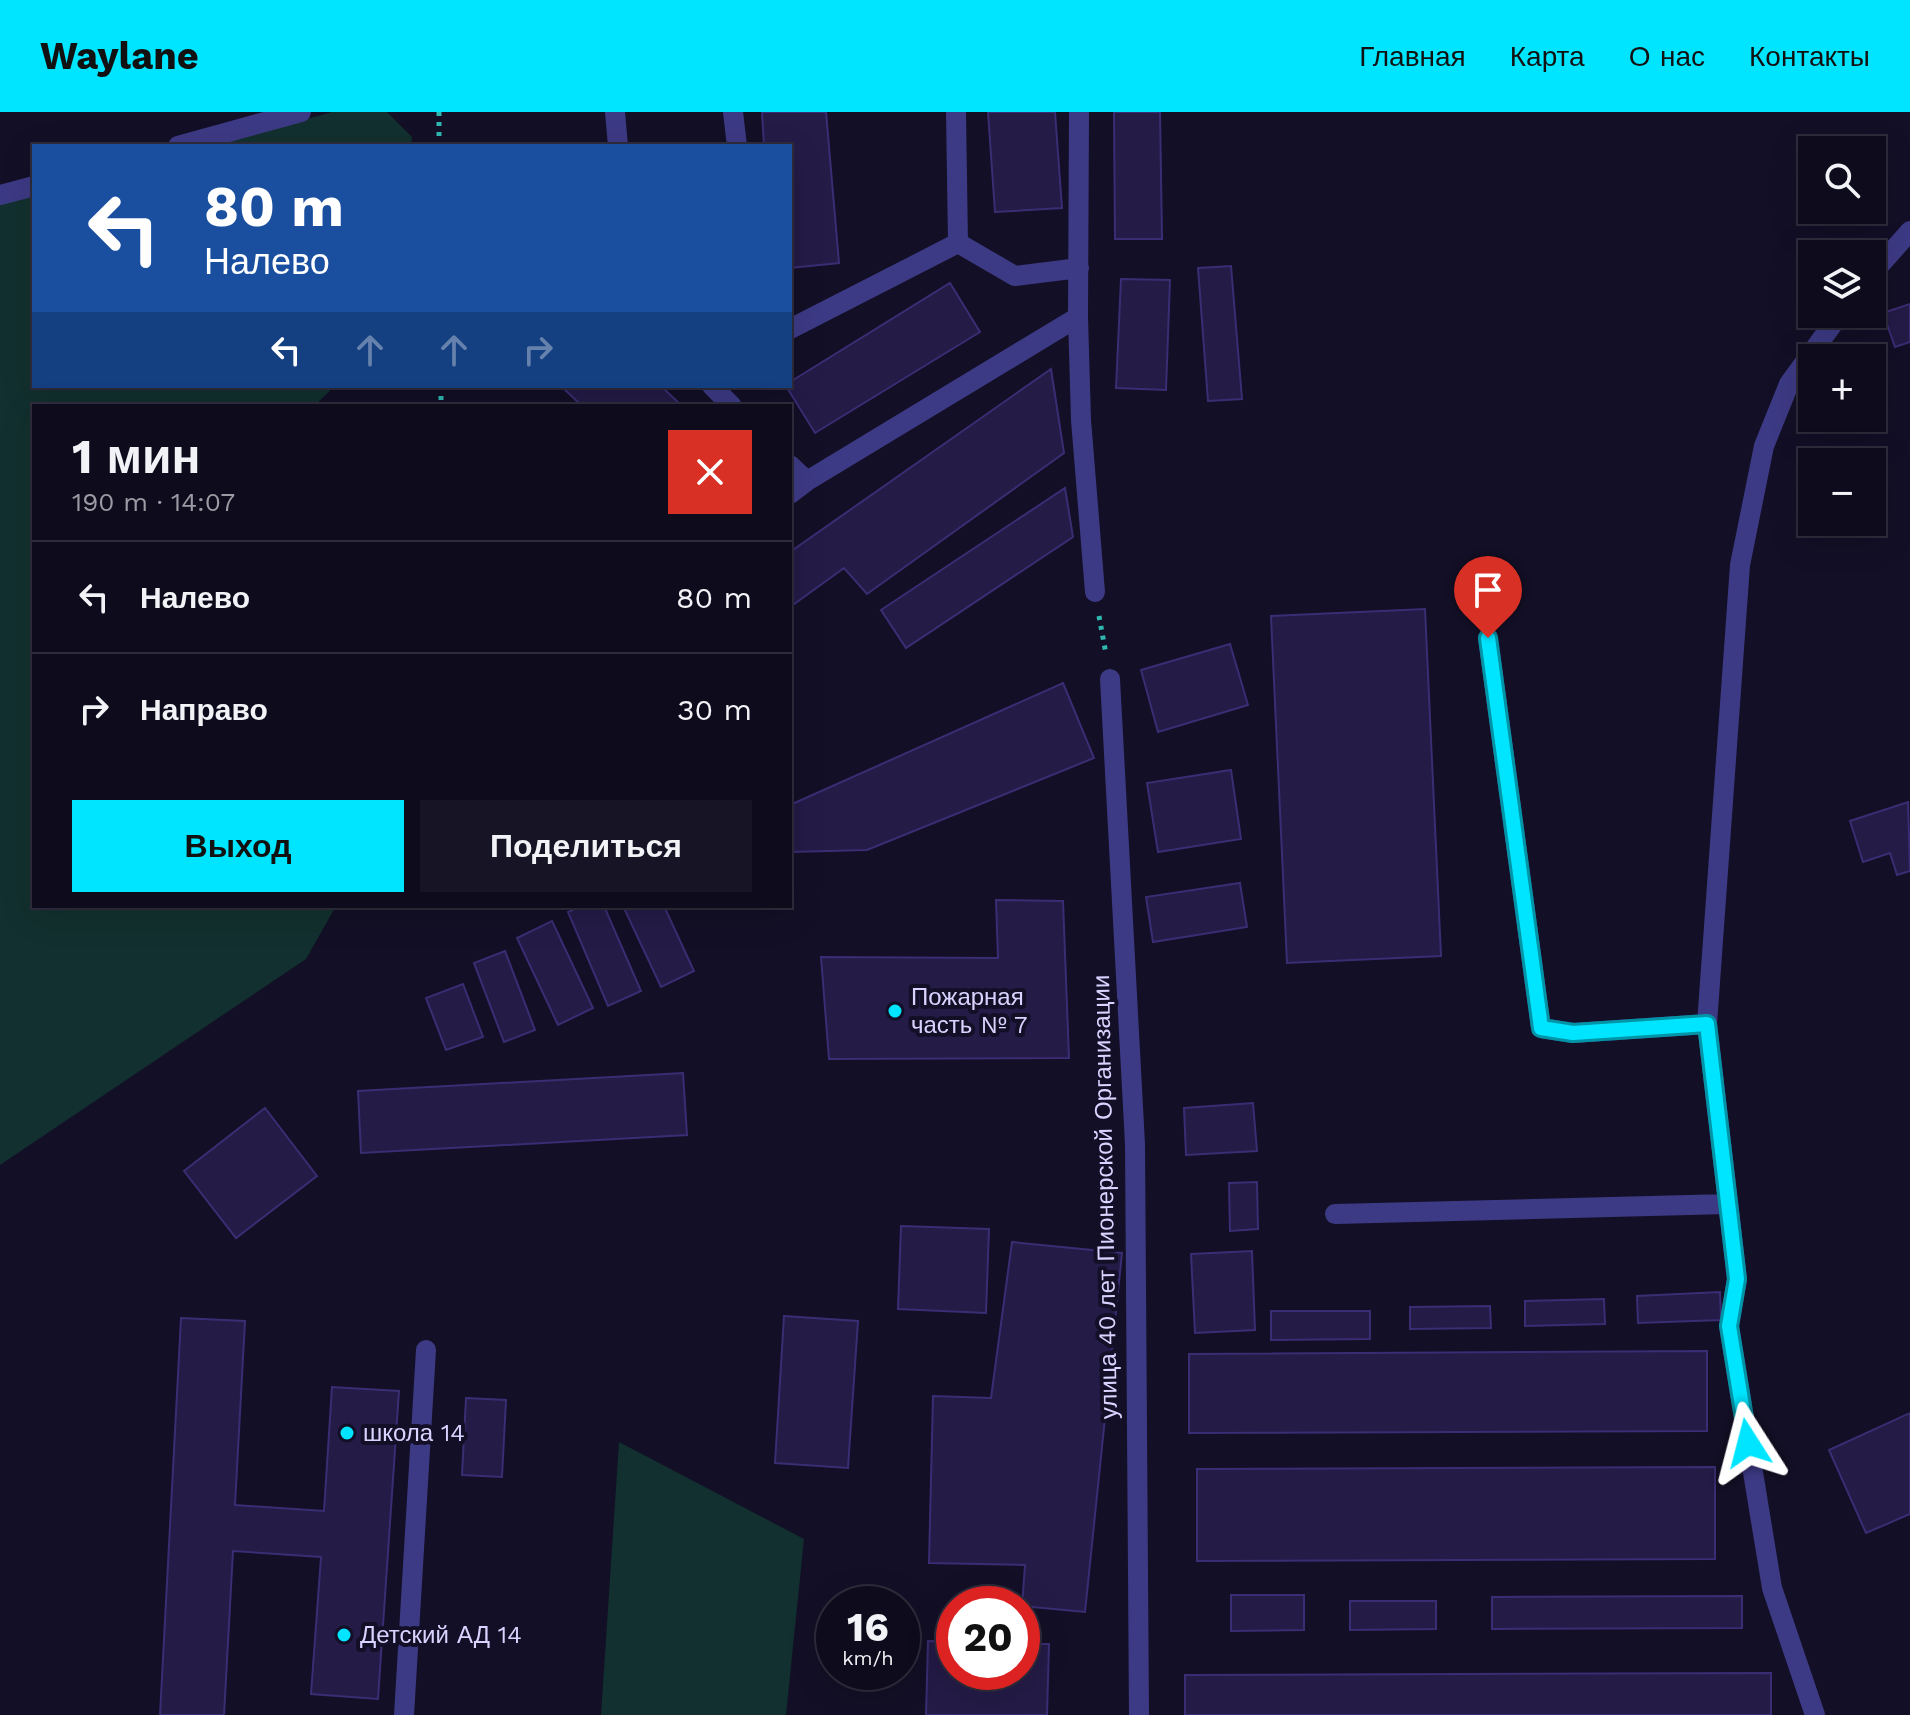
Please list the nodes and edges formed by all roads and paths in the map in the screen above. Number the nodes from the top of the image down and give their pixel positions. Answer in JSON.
{"nodes":[{"id":1,"x":301,"y":112,"type":"edge"},
{"id":2,"x":439,"y":112,"type":"edge"},
{"id":3,"x":615,"y":112,"type":"edge"},
{"id":4,"x":733,"y":112,"type":"edge"},
{"id":5,"x":956,"y":112,"type":"edge"},
{"id":6,"x":1079,"y":112,"type":"edge"},
{"id":7,"x":185,"y":144,"type":"edge"},
{"id":8,"x":439,"y":144,"type":"edge"},
{"id":9,"x":618,"y":144,"type":"edge"},
{"id":10,"x":737,"y":144,"type":"edge"},
{"id":11,"x":32,"y":187,"type":"edge"},
{"id":12,"x":0,"y":195,"type":"edge"},
{"id":13,"x":1910,"y":231,"type":"edge"},
{"id":14,"x":958,"y":243,"type":"junction"},
{"id":15,"x":1886,"y":258,"type":"edge"},
{"id":16,"x":1079,"y":268,"type":"junction"},
{"id":17,"x":1078,"y":317,"type":"junction"},
{"id":18,"x":792,"y":328,"type":"edge"},
{"id":19,"x":1830,"y":328,"type":"edge"},
{"id":20,"x":714,"y":388,"type":"edge"},
{"id":21,"x":730,"y":404,"type":"edge"},
{"id":22,"x":792,"y":467,"type":"edge"},
{"id":23,"x":807,"y":481,"type":"junction"},
{"id":24,"x":792,"y":492,"type":"edge"},
{"id":25,"x":1095,"y":592,"type":"joint"},
{"id":26,"x":1488,"y":638,"type":"dead end"},
{"id":27,"x":1110,"y":679,"type":"joint"},
{"id":28,"x":1707,"y":1024,"type":"junction"},
{"id":29,"x":1728,"y":1204,"type":"junction"},
{"id":30,"x":1335,"y":1214,"type":"dead end"},
{"id":31,"x":426,"y":1350,"type":"dead end"},
{"id":32,"x":404,"y":1715,"type":"edge"},
{"id":33,"x":1139,"y":1715,"type":"edge"},
{"id":34,"x":1815,"y":1715,"type":"edge"}],
"edges":[{"from":1,"to":7,"type":"street"},
{"from":2,"to":8,"type":"path"},
{"from":3,"to":9,"type":"street"},
{"from":4,"to":10,"type":"street"},
{"from":5,"to":14,"type":"street"},
{"from":6,"to":16,"type":"street"},
{"from":11,"to":12,"type":"street"},
{"from":13,"to":15,"type":"street"},
{"from":14,"to":16,"type":"street"},
{"from":14,"to":18,"type":"street"},
{"from":16,"to":17,"type":"street"},
{"from":17,"to":23,"type":"street"},
{"from":17,"to":25,"type":"street"},
{"from":19,"to":28,"type":"street"},
{"from":20,"to":21,"type":"street"},
{"from":22,"to":23,"type":"street"},
{"from":23,"to":24,"type":"street"},
{"from":25,"to":27,"type":"path"},
{"from":26,"to":28,"type":"street"},
{"from":27,"to":33,"type":"street","name":"улица 40 лет Пионерской Организации"},
{"from":28,"to":29,"type":"street"},
{"from":29,"to":30,"type":"street"},
{"from":29,"to":34,"type":"street"},
{"from":31,"to":32,"type":"street"}]}
